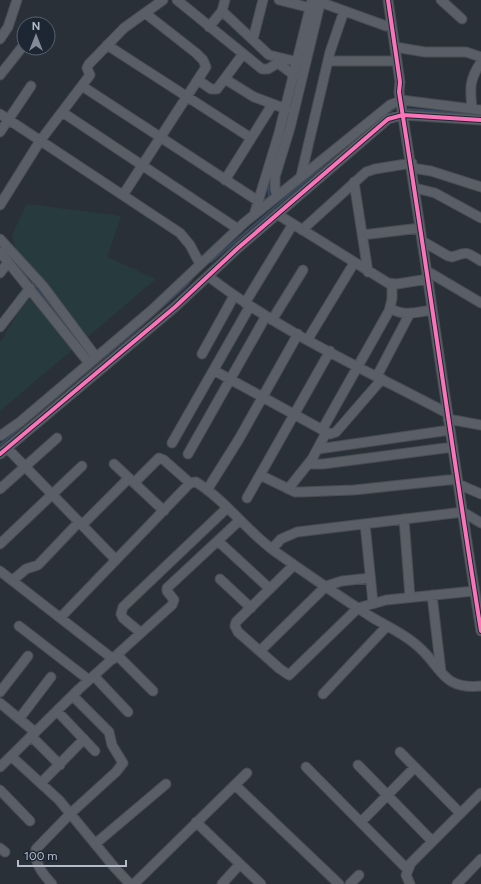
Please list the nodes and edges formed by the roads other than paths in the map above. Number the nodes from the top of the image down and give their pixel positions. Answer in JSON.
{"nodes":[{"id":1,"x":163,"y":0,"type":"edge"},
{"id":2,"x":177,"y":0,"type":"edge"},
{"id":3,"x":225,"y":0,"type":"edge"},
{"id":4,"x":263,"y":0,"type":"edge"},
{"id":5,"x":279,"y":0,"type":"edge"},
{"id":6,"x":382,"y":0,"type":"edge"},
{"id":7,"x":388,"y":0,"type":"edge"},
{"id":8,"x":441,"y":0,"type":"edge"},
{"id":9,"x":15,"y":1,"type":"edge"},
{"id":10,"x":316,"y":3,"type":"edge"},
{"id":11,"x":222,"y":11,"type":"junction"},
{"id":12,"x":344,"y":11,"type":"junction"},
{"id":13,"x":144,"y":13,"type":"junction"},
{"id":14,"x":462,"y":19,"type":"dead end"},
{"id":15,"x":386,"y":26,"type":"junction"},
{"id":16,"x":209,"y":27,"type":"junction"},
{"id":17,"x":0,"y":39,"type":"edge"},
{"id":18,"x":253,"y":39,"type":"junction"},
{"id":19,"x":107,"y":45,"type":"junction"},
{"id":20,"x":395,"y":47,"type":"junction"},
{"id":21,"x":243,"y":54,"type":"junction"},
{"id":22,"x":16,"y":55,"type":"edge"},
{"id":23,"x":481,"y":57,"type":"edge"},
{"id":24,"x":328,"y":61,"type":"junction"},
{"id":25,"x":391,"y":61,"type":"junction"},
{"id":26,"x":298,"y":62,"type":"junction"},
{"id":27,"x":481,"y":62,"type":"edge"},
{"id":28,"x":0,"y":75,"type":"edge"},
{"id":29,"x":294,"y":75,"type":"junction"},
{"id":30,"x":225,"y":79,"type":"junction"},
{"id":31,"x":198,"y":80,"type":"junction"},
{"id":32,"x":31,"y":86,"type":"dead end"},
{"id":33,"x":82,"y":86,"type":"junction"},
{"id":34,"x":400,"y":96,"type":"junction"},
{"id":35,"x":186,"y":97,"type":"junction"},
{"id":36,"x":272,"y":105,"type":"junction"},
{"id":37,"x":286,"y":109,"type":"junction"},
{"id":38,"x":476,"y":110,"type":"edge"},
{"id":39,"x":62,"y":112,"type":"junction"},
{"id":40,"x":0,"y":114,"type":"edge"},
{"id":41,"x":403,"y":115,"type":"junction"},
{"id":42,"x":9,"y":120,"type":"junction"},
{"id":43,"x":481,"y":120,"type":"edge"},
{"id":44,"x":0,"y":132,"type":"edge"},
{"id":45,"x":161,"y":138,"type":"junction"},
{"id":46,"x":251,"y":138,"type":"junction"},
{"id":47,"x":40,"y":141,"type":"junction"},
{"id":48,"x":412,"y":165,"type":"junction"},
{"id":49,"x":142,"y":166,"type":"junction"},
{"id":50,"x":301,"y":176,"type":"junction"},
{"id":51,"x":225,"y":180,"type":"junction"},
{"id":52,"x":354,"y":182,"type":"junction"},
{"id":53,"x":481,"y":187,"type":"edge"},
{"id":54,"x":415,"y":188,"type":"junction"},
{"id":55,"x":123,"y":195,"type":"junction"},
{"id":56,"x":277,"y":196,"type":"junction"},
{"id":57,"x":258,"y":201,"type":"junction"},
{"id":58,"x":0,"y":205,"type":"edge"},
{"id":59,"x":277,"y":214,"type":"junction"},
{"id":60,"x":254,"y":215,"type":"junction"},
{"id":61,"x":481,"y":218,"type":"edge"},
{"id":62,"x":293,"y":224,"type":"junction"},
{"id":63,"x":420,"y":228,"type":"junction"},
{"id":64,"x":238,"y":229,"type":"junction"},
{"id":65,"x":302,"y":230,"type":"junction"},
{"id":66,"x":362,"y":235,"type":"junction"},
{"id":67,"x":0,"y":239,"type":"edge"},
{"id":68,"x":422,"y":241,"type":"junction"},
{"id":69,"x":0,"y":252,"type":"edge"},
{"id":70,"x":481,"y":261,"type":"edge"},
{"id":71,"x":8,"y":262,"type":"junction"},
{"id":72,"x":354,"y":263,"type":"junction"},
{"id":73,"x":200,"y":264,"type":"junction"},
{"id":74,"x":303,"y":270,"type":"dead end"},
{"id":75,"x":368,"y":272,"type":"junction"},
{"id":76,"x":0,"y":273,"type":"edge"},
{"id":77,"x":427,"y":275,"type":"junction"},
{"id":78,"x":208,"y":276,"type":"junction"},
{"id":79,"x":392,"y":284,"type":"junction"},
{"id":80,"x":30,"y":288,"type":"junction"},
{"id":81,"x":234,"y":296,"type":"junction"},
{"id":82,"x":481,"y":303,"type":"edge"},
{"id":83,"x":247,"y":305,"type":"junction"},
{"id":84,"x":390,"y":308,"type":"junction"},
{"id":85,"x":432,"y":310,"type":"junction"},
{"id":86,"x":410,"y":313,"type":"junction"},
{"id":87,"x":269,"y":318,"type":"junction"},
{"id":88,"x":0,"y":326,"type":"edge"},
{"id":89,"x":298,"y":334,"type":"junction"},
{"id":90,"x":308,"y":339,"type":"junction"},
{"id":91,"x":330,"y":351,"type":"junction"},
{"id":92,"x":202,"y":354,"type":"dead end"},
{"id":93,"x":92,"y":360,"type":"junction"},
{"id":94,"x":357,"y":366,"type":"junction"},
{"id":95,"x":215,"y":371,"type":"junction"},
{"id":96,"x":379,"y":377,"type":"junction"},
{"id":97,"x":230,"y":379,"type":"junction"},
{"id":98,"x":263,"y":397,"type":"junction"},
{"id":99,"x":296,"y":414,"type":"junction"},
{"id":100,"x":448,"y":416,"type":"junction"},
{"id":101,"x":481,"y":425,"type":"edge"},
{"id":102,"x":450,"y":430,"type":"junction"},
{"id":103,"x":324,"y":432,"type":"junction"},
{"id":104,"x":0,"y":436,"type":"edge"},
{"id":105,"x":57,"y":438,"type":"dead end"},
{"id":106,"x":172,"y":443,"type":"dead end"},
{"id":107,"x":453,"y":447,"type":"junction"},
{"id":108,"x":318,"y":449,"type":"junction"},
{"id":109,"x":4,"y":451,"type":"edge"},
{"id":110,"x":188,"y":454,"type":"dead end"},
{"id":111,"x":114,"y":464,"type":"dead end"},
{"id":112,"x":308,"y":464,"type":"junction"},
{"id":113,"x":25,"y":466,"type":"junction"},
{"id":114,"x":82,"y":466,"type":"dead end"},
{"id":115,"x":260,"y":475,"type":"junction"},
{"id":116,"x":131,"y":480,"type":"junction"},
{"id":117,"x":458,"y":481,"type":"junction"},
{"id":118,"x":190,"y":483,"type":"junction"},
{"id":119,"x":0,"y":489,"type":"edge"},
{"id":120,"x":288,"y":489,"type":"junction"},
{"id":121,"x":207,"y":490,"type":"junction"},
{"id":122,"x":52,"y":494,"type":"junction"},
{"id":123,"x":481,"y":494,"type":"edge"},
{"id":124,"x":248,"y":498,"type":"dead end"},
{"id":125,"x":227,"y":508,"type":"junction"},
{"id":126,"x":164,"y":511,"type":"junction"},
{"id":127,"x":463,"y":512,"type":"junction"},
{"id":128,"x":404,"y":519,"type":"junction"},
{"id":129,"x":240,"y":520,"type":"junction"},
{"id":130,"x":481,"y":523,"type":"edge"},
{"id":131,"x":80,"y":524,"type":"junction"},
{"id":132,"x":365,"y":524,"type":"junction"},
{"id":133,"x":218,"y":541,"type":"junction"},
{"id":134,"x":0,"y":544,"type":"edge"},
{"id":135,"x":272,"y":549,"type":"junction"},
{"id":136,"x":116,"y":560,"type":"junction"},
{"id":137,"x":294,"y":565,"type":"junction"},
{"id":138,"x":0,"y":571,"type":"edge"},
{"id":139,"x":370,"y":578,"type":"junction"},
{"id":140,"x":220,"y":579,"type":"dead end"},
{"id":141,"x":13,"y":580,"type":"junction"},
{"id":142,"x":326,"y":586,"type":"junction"},
{"id":143,"x":270,"y":589,"type":"junction"},
{"id":144,"x":474,"y":591,"type":"junction"},
{"id":145,"x":432,"y":595,"type":"junction"},
{"id":146,"x":410,"y":597,"type":"junction"},
{"id":147,"x":373,"y":602,"type":"junction"},
{"id":148,"x":251,"y":608,"type":"junction"},
{"id":149,"x":358,"y":608,"type":"junction"},
{"id":150,"x":61,"y":617,"type":"junction"},
{"id":151,"x":19,"y":626,"type":"dead end"},
{"id":152,"x":387,"y":626,"type":"junction"},
{"id":153,"x":481,"y":631,"type":"edge"},
{"id":154,"x":141,"y":633,"type":"junction"},
{"id":155,"x":260,"y":651,"type":"junction"},
{"id":156,"x":28,"y":656,"type":"dead end"},
{"id":157,"x":115,"y":657,"type":"junction"},
{"id":158,"x":441,"y":672,"type":"junction"},
{"id":159,"x":51,"y":677,"type":"dead end"},
{"id":160,"x":92,"y":678,"type":"junction"},
{"id":161,"x":481,"y":686,"type":"edge"},
{"id":162,"x":153,"y":691,"type":"dead end"},
{"id":163,"x":0,"y":692,"type":"edge"},
{"id":164,"x":323,"y":694,"type":"dead end"},
{"id":165,"x":73,"y":696,"type":"junction"},
{"id":166,"x":0,"y":703,"type":"edge"},
{"id":167,"x":57,"y":711,"type":"junction"},
{"id":168,"x":128,"y":712,"type":"dead end"},
{"id":169,"x":19,"y":719,"type":"junction"},
{"id":170,"x":33,"y":734,"type":"junction"},
{"id":171,"x":84,"y":740,"type":"junction"},
{"id":172,"x":95,"y":751,"type":"dead end"},
{"id":173,"x":400,"y":752,"type":"dead end"},
{"id":174,"x":11,"y":756,"type":"junction"},
{"id":175,"x":60,"y":765,"type":"junction"},
{"id":176,"x":358,"y":765,"type":"dead end"},
{"id":177,"x":0,"y":767,"type":"edge"},
{"id":178,"x":306,"y":767,"type":"dead end"},
{"id":179,"x":415,"y":767,"type":"junction"},
{"id":180,"x":246,"y":773,"type":"dead end"},
{"id":181,"x":41,"y":783,"type":"junction"},
{"id":182,"x":166,"y":784,"type":"dead end"},
{"id":183,"x":234,"y":785,"type":"junction"},
{"id":184,"x":0,"y":790,"type":"edge"},
{"id":185,"x":481,"y":793,"type":"edge"},
{"id":186,"x":388,"y":796,"type":"junction"},
{"id":187,"x":460,"y":813,"type":"junction"},
{"id":188,"x":71,"y":814,"type":"junction"},
{"id":189,"x":30,"y":821,"type":"dead end"},
{"id":190,"x":196,"y":822,"type":"junction"},
{"id":191,"x":361,"y":822,"type":"junction"},
{"id":192,"x":432,"y":841,"type":"junction"},
{"id":193,"x":95,"y":844,"type":"junction"},
{"id":194,"x":481,"y":859,"type":"edge"},
{"id":195,"x":240,"y":864,"type":"junction"},
{"id":196,"x":408,"y":869,"type":"junction"},
{"id":197,"x":359,"y":875,"type":"dead end"},
{"id":198,"x":52,"y":884,"type":"edge"},
{"id":199,"x":130,"y":884,"type":"edge"},
{"id":200,"x":134,"y":884,"type":"edge"},
{"id":201,"x":222,"y":884,"type":"edge"},
{"id":202,"x":261,"y":884,"type":"edge"},
{"id":203,"x":339,"y":884,"type":"edge"},
{"id":204,"x":350,"y":884,"type":"edge"},
{"id":205,"x":410,"y":884,"type":"edge"},
{"id":206,"x":457,"y":884,"type":"edge"}],
"edges":[{"from":1,"to":13,"type":"street"},
{"from":2,"to":16,"type":"street"},
{"from":3,"to":11,"type":"street"},
{"from":4,"to":18,"type":"street"},
{"from":5,"to":10,"type":"street"},
{"from":6,"to":15,"type":"street"},
{"from":7,"to":20,"type":"street"},
{"from":8,"to":14,"type":"street"},
{"from":9,"to":17,"type":"street"},
{"from":10,"to":12,"type":"street"},
{"from":10,"to":26,"type":"street"},
{"from":10,"to":56,"type":"street"},
{"from":11,"to":16,"type":"street"},
{"from":11,"to":18,"type":"street"},
{"from":12,"to":15,"type":"street"},
{"from":12,"to":24,"type":"street"},
{"from":13,"to":19,"type":"street"},
{"from":13,"to":31,"type":"street"},
{"from":15,"to":25,"type":"street"},
{"from":16,"to":21,"type":"street"},
{"from":18,"to":26,"type":"street"},
{"from":19,"to":33,"type":"street"},
{"from":19,"to":35,"type":"street"},
{"from":20,"to":23,"type":"street"},
{"from":20,"to":34,"type":"street"},
{"from":21,"to":29,"type":"street"},
{"from":21,"to":30,"type":"street"},
{"from":22,"to":28,"type":"street"},
{"from":24,"to":25,"type":"street"},
{"from":24,"to":50,"type":"street"},
{"from":25,"to":34,"type":"street"},
{"from":26,"to":29,"type":"street"},
{"from":27,"to":38,"type":"street"},
{"from":29,"to":37,"type":"street"},
{"from":30,"to":31,"type":"street"},
{"from":30,"to":36,"type":"street"},
{"from":31,"to":35,"type":"street"},
{"from":32,"to":42,"type":"street"},
{"from":33,"to":39,"type":"street"},
{"from":33,"to":45,"type":"street"},
{"from":34,"to":38,"type":"street"},
{"from":34,"to":41,"type":"street"},
{"from":34,"to":50,"type":"street"},
{"from":35,"to":45,"type":"street"},
{"from":35,"to":46,"type":"street"},
{"from":36,"to":37,"type":"street"},
{"from":36,"to":46,"type":"street"},
{"from":37,"to":57,"type":"street"},
{"from":39,"to":47,"type":"street"},
{"from":39,"to":49,"type":"street"},
{"from":40,"to":42,"type":"street"},
{"from":41,"to":43,"type":"street"},
{"from":41,"to":48,"type":"street"},
{"from":41,"to":59,"type":"street"},
{"from":42,"to":44,"type":"street"},
{"from":42,"to":47,"type":"street"},
{"from":45,"to":49,"type":"street"},
{"from":45,"to":51,"type":"street"},
{"from":46,"to":51,"type":"street"},
{"from":47,"to":55,"type":"street"},
{"from":47,"to":58,"type":"street"},
{"from":48,"to":52,"type":"street"},
{"from":48,"to":53,"type":"street"},
{"from":48,"to":54,"type":"street"},
{"from":49,"to":55,"type":"street"},
{"from":49,"to":64,"type":"street"},
{"from":50,"to":56,"type":"street"},
{"from":51,"to":57,"type":"street"},
{"from":52,"to":65,"type":"street"},
{"from":52,"to":66,"type":"street"},
{"from":54,"to":61,"type":"street"},
{"from":54,"to":63,"type":"street"},
{"from":55,"to":73,"type":"street"},
{"from":56,"to":60,"type":"street"},
{"from":57,"to":60,"type":"street"},
{"from":59,"to":62,"type":"street"},
{"from":59,"to":78,"type":"street"},
{"from":60,"to":64,"type":"street"},
{"from":62,"to":65,"type":"street"},
{"from":62,"to":83,"type":"street"},
{"from":63,"to":66,"type":"street"},
{"from":63,"to":68,"type":"street"},
{"from":64,"to":73,"type":"street"},
{"from":65,"to":72,"type":"street"},
{"from":66,"to":75,"type":"street"},
{"from":67,"to":93,"type":"street"},
{"from":68,"to":70,"type":"street"},
{"from":68,"to":77,"type":"street"},
{"from":69,"to":71,"type":"street"},
{"from":71,"to":76,"type":"street"},
{"from":71,"to":80,"type":"street"},
{"from":72,"to":75,"type":"street"},
{"from":72,"to":90,"type":"street"},
{"from":73,"to":93,"type":"street"},
{"from":74,"to":87,"type":"street"},
{"from":75,"to":79,"type":"street"},
{"from":77,"to":79,"type":"street"},
{"from":77,"to":82,"type":"street"},
{"from":77,"to":85,"type":"street"},
{"from":78,"to":81,"type":"street"},
{"from":78,"to":109,"type":"street"},
{"from":79,"to":84,"type":"street"},
{"from":80,"to":88,"type":"street"},
{"from":80,"to":93,"type":"street"},
{"from":81,"to":83,"type":"street"},
{"from":81,"to":92,"type":"street"},
{"from":83,"to":87,"type":"street"},
{"from":83,"to":95,"type":"street"},
{"from":84,"to":86,"type":"street"},
{"from":84,"to":94,"type":"street"},
{"from":85,"to":86,"type":"street"},
{"from":85,"to":100,"type":"street"},
{"from":86,"to":96,"type":"street"},
{"from":87,"to":89,"type":"street"},
{"from":87,"to":97,"type":"street"},
{"from":89,"to":90,"type":"street"},
{"from":89,"to":98,"type":"street"},
{"from":90,"to":91,"type":"street"},
{"from":91,"to":94,"type":"street"},
{"from":91,"to":99,"type":"street"},
{"from":93,"to":104,"type":"street"},
{"from":94,"to":96,"type":"street"},
{"from":94,"to":103,"type":"street"},
{"from":95,"to":97,"type":"street"},
{"from":95,"to":106,"type":"street"},
{"from":96,"to":100,"type":"street"},
{"from":96,"to":103,"type":"street"},
{"from":97,"to":98,"type":"street"},
{"from":97,"to":110,"type":"street"},
{"from":98,"to":99,"type":"street"},
{"from":98,"to":121,"type":"street"},
{"from":99,"to":103,"type":"street"},
{"from":99,"to":115,"type":"street"},
{"from":100,"to":101,"type":"street"},
{"from":100,"to":102,"type":"street"},
{"from":102,"to":107,"type":"street"},
{"from":102,"to":108,"type":"street"},
{"from":103,"to":108,"type":"street"},
{"from":105,"to":113,"type":"street"},
{"from":107,"to":112,"type":"street"},
{"from":107,"to":117,"type":"street"},
{"from":108,"to":112,"type":"street"},
{"from":109,"to":113,"type":"street"},
{"from":111,"to":116,"type":"street"},
{"from":112,"to":120,"type":"street"},
{"from":113,"to":119,"type":"street"},
{"from":113,"to":122,"type":"street"},
{"from":114,"to":122,"type":"street"},
{"from":115,"to":120,"type":"street"},
{"from":115,"to":124,"type":"street"},
{"from":116,"to":118,"type":"street"},
{"from":116,"to":126,"type":"street"},
{"from":116,"to":131,"type":"street"},
{"from":117,"to":120,"type":"street"},
{"from":117,"to":123,"type":"street"},
{"from":117,"to":127,"type":"street"},
{"from":118,"to":121,"type":"street"},
{"from":118,"to":126,"type":"street"},
{"from":121,"to":125,"type":"street"},
{"from":122,"to":131,"type":"street"},
{"from":122,"to":134,"type":"street"},
{"from":125,"to":129,"type":"street"},
{"from":125,"to":154,"type":"street"},
{"from":126,"to":136,"type":"street"},
{"from":127,"to":128,"type":"street"},
{"from":127,"to":130,"type":"street"},
{"from":127,"to":144,"type":"street"},
{"from":128,"to":132,"type":"street"},
{"from":128,"to":146,"type":"street"},
{"from":129,"to":133,"type":"street"},
{"from":129,"to":135,"type":"street"},
{"from":131,"to":136,"type":"street"},
{"from":131,"to":141,"type":"street"},
{"from":132,"to":135,"type":"street"},
{"from":132,"to":139,"type":"street"},
{"from":133,"to":143,"type":"street"},
{"from":133,"to":154,"type":"street"},
{"from":135,"to":137,"type":"street"},
{"from":136,"to":150,"type":"street"},
{"from":137,"to":142,"type":"street"},
{"from":137,"to":143,"type":"street"},
{"from":138,"to":141,"type":"street"},
{"from":139,"to":142,"type":"street"},
{"from":139,"to":147,"type":"street"},
{"from":140,"to":148,"type":"street"},
{"from":141,"to":150,"type":"street"},
{"from":142,"to":149,"type":"street"},
{"from":142,"to":155,"type":"street"},
{"from":143,"to":148,"type":"street"},
{"from":144,"to":145,"type":"street"},
{"from":144,"to":153,"type":"street"},
{"from":145,"to":146,"type":"street"},
{"from":145,"to":158,"type":"street"},
{"from":146,"to":147,"type":"street"},
{"from":147,"to":149,"type":"street"},
{"from":148,"to":155,"type":"street"},
{"from":149,"to":152,"type":"street"},
{"from":149,"to":155,"type":"street"},
{"from":150,"to":157,"type":"street"},
{"from":151,"to":160,"type":"street"},
{"from":152,"to":158,"type":"street"},
{"from":152,"to":164,"type":"street"},
{"from":154,"to":157,"type":"street"},
{"from":156,"to":163,"type":"street"},
{"from":157,"to":160,"type":"street"},
{"from":157,"to":162,"type":"street"},
{"from":158,"to":161,"type":"street"},
{"from":159,"to":169,"type":"street"},
{"from":160,"to":165,"type":"street"},
{"from":160,"to":168,"type":"street"},
{"from":165,"to":167,"type":"street"},
{"from":165,"to":188,"type":"street"},
{"from":166,"to":169,"type":"street"},
{"from":167,"to":170,"type":"street"},
{"from":167,"to":171,"type":"street"},
{"from":169,"to":170,"type":"street"},
{"from":170,"to":174,"type":"street"},
{"from":170,"to":175,"type":"street"},
{"from":171,"to":172,"type":"street"},
{"from":171,"to":175,"type":"street"},
{"from":173,"to":179,"type":"street"},
{"from":174,"to":177,"type":"street"},
{"from":174,"to":181,"type":"street"},
{"from":175,"to":181,"type":"street"},
{"from":176,"to":186,"type":"street"},
{"from":178,"to":191,"type":"street"},
{"from":179,"to":186,"type":"street"},
{"from":179,"to":187,"type":"street"},
{"from":180,"to":183,"type":"street"},
{"from":181,"to":188,"type":"street"},
{"from":182,"to":193,"type":"street"},
{"from":183,"to":190,"type":"street"},
{"from":183,"to":203,"type":"street"},
{"from":184,"to":189,"type":"street"},
{"from":185,"to":187,"type":"street"},
{"from":186,"to":191,"type":"street"},
{"from":186,"to":192,"type":"street"},
{"from":187,"to":192,"type":"street"},
{"from":188,"to":193,"type":"street"},
{"from":188,"to":198,"type":"street"},
{"from":190,"to":195,"type":"street"},
{"from":190,"to":200,"type":"street"},
{"from":191,"to":196,"type":"street"},
{"from":192,"to":196,"type":"street"},
{"from":193,"to":199,"type":"street"},
{"from":194,"to":206,"type":"street"},
{"from":195,"to":201,"type":"street"},
{"from":195,"to":202,"type":"street"},
{"from":196,"to":205,"type":"street"},
{"from":197,"to":204,"type":"street"}]}
